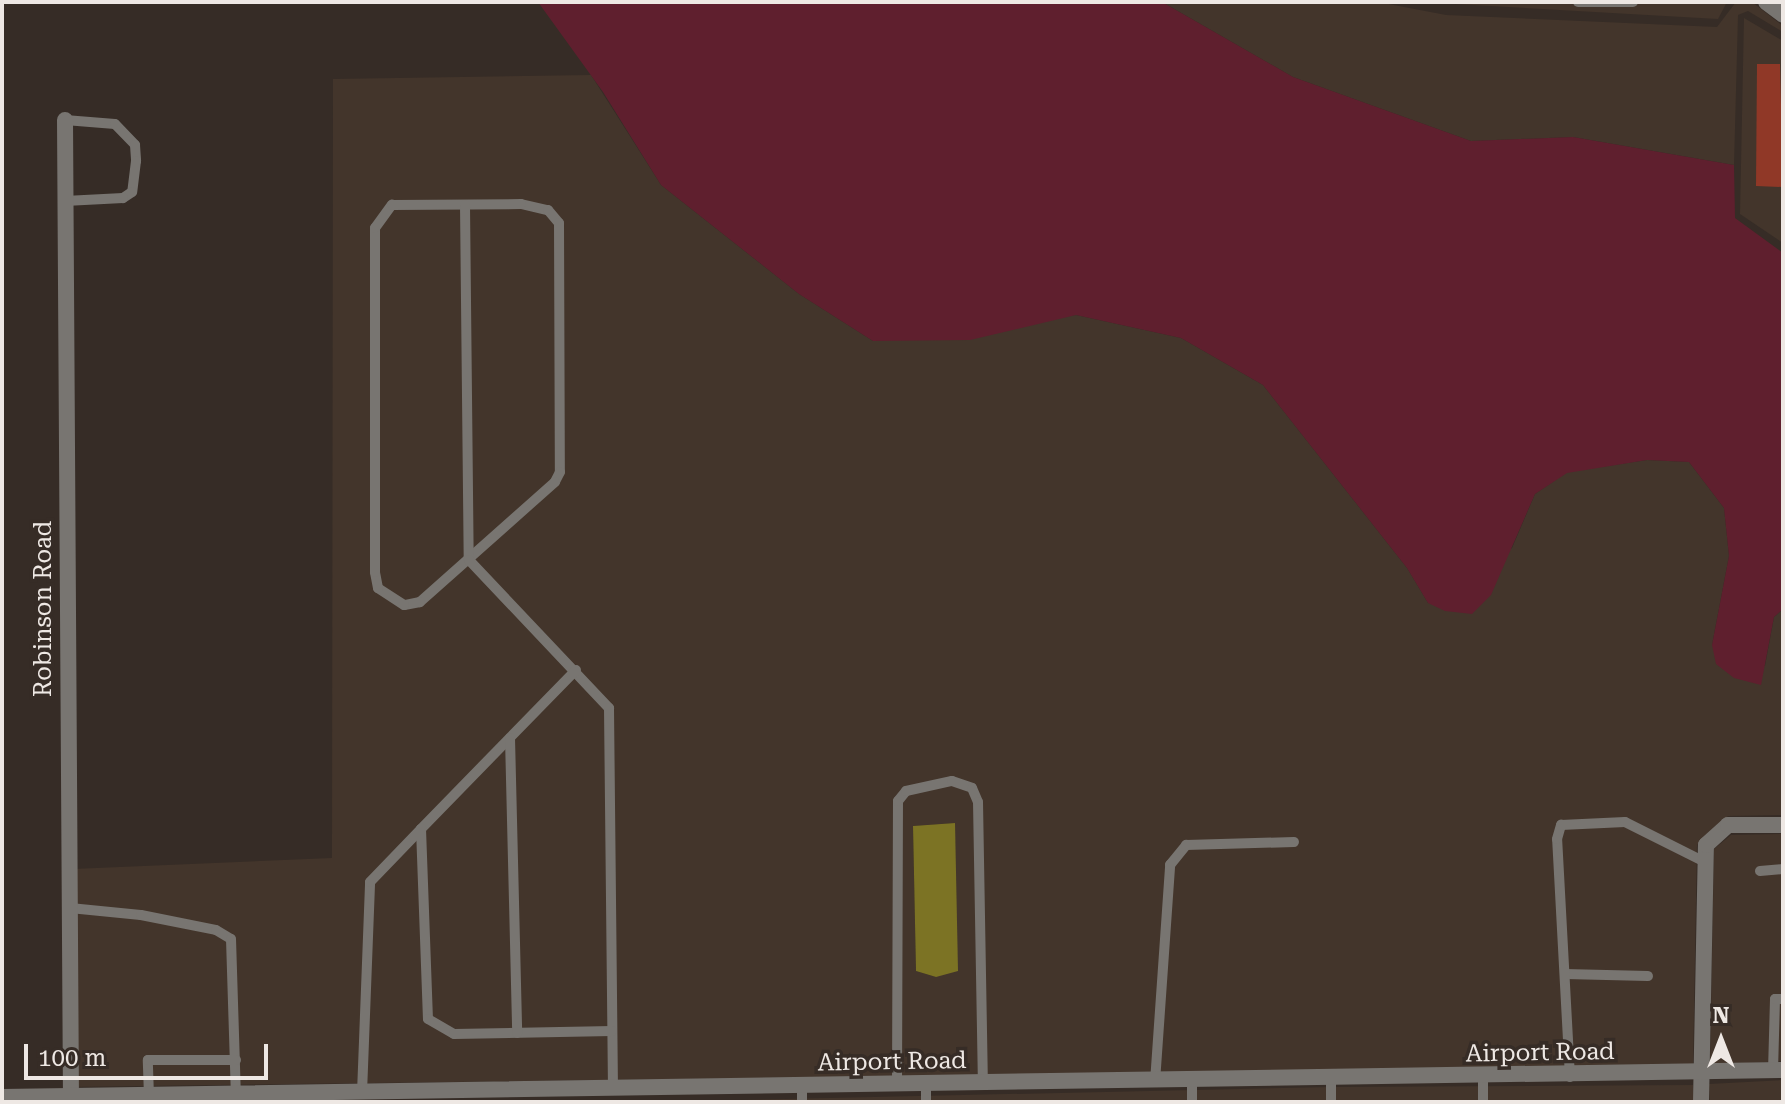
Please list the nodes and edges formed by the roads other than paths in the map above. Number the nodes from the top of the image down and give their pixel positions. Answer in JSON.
{"nodes":[{"id":1,"x":1578,"y":2,"type":"edge"},
{"id":2,"x":1633,"y":2,"type":"edge"},
{"id":3,"x":1766,"y":2,"type":"edge"},
{"id":4,"x":1783,"y":15,"type":"edge"},
{"id":5,"x":65,"y":120,"type":"joint"},
{"id":6,"x":65,"y":201,"type":"junction"},
{"id":7,"x":465,"y":205,"type":"junction"},
{"id":8,"x":469,"y":560,"type":"junction"},
{"id":9,"x":576,"y":670,"type":"junction"},
{"id":10,"x":510,"y":738,"type":"junction"},
{"id":11,"x":1783,"y":825,"type":"edge"},
{"id":12,"x":421,"y":829,"type":"junction"},
{"id":13,"x":1294,"y":842,"type":"dead end"},
{"id":14,"x":1705,"y":862,"type":"junction"},
{"id":15,"x":1783,"y":869,"type":"edge"},
{"id":16,"x":1760,"y":871,"type":"dead end"},
{"id":17,"x":70,"y":908,"type":"junction"},
{"id":18,"x":1565,"y":974,"type":"junction"},
{"id":19,"x":1648,"y":976,"type":"dead end"},
{"id":20,"x":1783,"y":999,"type":"edge"},
{"id":21,"x":612,"y":1031,"type":"junction"},
{"id":22,"x":517,"y":1033,"type":"junction"},
{"id":23,"x":236,"y":1060,"type":"junction"},
{"id":24,"x":1778,"y":1071,"type":"edge"},
{"id":25,"x":1701,"y":1075,"type":"junction"},
{"id":26,"x":1331,"y":1077,"type":"junction"},
{"id":27,"x":1570,"y":1077,"type":"junction"},
{"id":28,"x":1483,"y":1078,"type":"junction"},
{"id":29,"x":1192,"y":1081,"type":"junction"},
{"id":30,"x":1155,"y":1082,"type":"junction"},
{"id":31,"x":983,"y":1085,"type":"junction"},
{"id":32,"x":897,"y":1086,"type":"junction"},
{"id":33,"x":613,"y":1090,"type":"junction"},
{"id":34,"x":362,"y":1093,"type":"junction"},
{"id":35,"x":802,"y":1094,"type":"edge"},
{"id":36,"x":926,"y":1094,"type":"edge"},
{"id":37,"x":236,"y":1095,"type":"junction"},
{"id":38,"x":149,"y":1096,"type":"junction"},
{"id":39,"x":2,"y":1097,"type":"edge"},
{"id":40,"x":71,"y":1097,"type":"junction"},
{"id":41,"x":1192,"y":1102,"type":"edge"},
{"id":42,"x":1331,"y":1102,"type":"edge"},
{"id":43,"x":1483,"y":1102,"type":"edge"},
{"id":44,"x":1701,"y":1102,"type":"edge"}],
"edges":[{"from":1,"to":2,"type":"lane"},
{"from":3,"to":4,"type":"street"},
{"from":5,"to":6,"type":"street","name":"Robinson Road"},
{"from":5,"to":6,"type":"lane"},
{"from":6,"to":17,"type":"street","name":"Robinson Road"},
{"from":7,"to":8,"type":"lane"},
{"from":7,"to":8,"type":"lane"},
{"from":7,"to":8,"type":"lane"},
{"from":8,"to":9,"type":"lane"},
{"from":9,"to":10,"type":"lane"},
{"from":9,"to":21,"type":"lane"},
{"from":10,"to":12,"type":"lane"},
{"from":10,"to":22,"type":"lane"},
{"from":11,"to":14,"type":"street"},
{"from":12,"to":22,"type":"lane"},
{"from":12,"to":34,"type":"lane"},
{"from":13,"to":30,"type":"lane"},
{"from":14,"to":18,"type":"lane"},
{"from":14,"to":25,"type":"street"},
{"from":15,"to":16,"type":"lane"},
{"from":17,"to":23,"type":"lane"},
{"from":17,"to":40,"type":"street","name":"Robinson Road"},
{"from":18,"to":19,"type":"lane"},
{"from":18,"to":27,"type":"lane"},
{"from":20,"to":24,"type":"lane"},
{"from":21,"to":22,"type":"lane"},
{"from":21,"to":33,"type":"lane"},
{"from":23,"to":37,"type":"lane"},
{"from":23,"to":38,"type":"lane"},
{"from":24,"to":25,"type":"street","name":"Airport Road"},
{"from":25,"to":27,"type":"street","name":"Airport Road"},
{"from":25,"to":44,"type":"street"},
{"from":26,"to":28,"type":"street","name":"Airport Road"},
{"from":26,"to":29,"type":"street","name":"Airport Road"},
{"from":26,"to":42,"type":"lane"},
{"from":27,"to":28,"type":"street","name":"Airport Road"},
{"from":28,"to":43,"type":"lane"},
{"from":29,"to":30,"type":"street","name":"Airport Road"},
{"from":29,"to":41,"type":"lane"},
{"from":30,"to":31,"type":"street","name":"Airport Road"},
{"from":31,"to":32,"type":"lane"},
{"from":31,"to":36,"type":"street","name":"Airport Road"},
{"from":32,"to":35,"type":"street","name":"Airport Road"},
{"from":32,"to":36,"type":"street","name":"Airport Road"},
{"from":33,"to":34,"type":"street","name":"Airport Road"},
{"from":33,"to":35,"type":"street","name":"Airport Road"},
{"from":34,"to":37,"type":"street","name":"Airport Road"},
{"from":37,"to":38,"type":"street","name":"Airport Road"},
{"from":38,"to":40,"type":"street","name":"Airport Road"},
{"from":39,"to":40,"type":"street","name":"Airport Road"}]}
